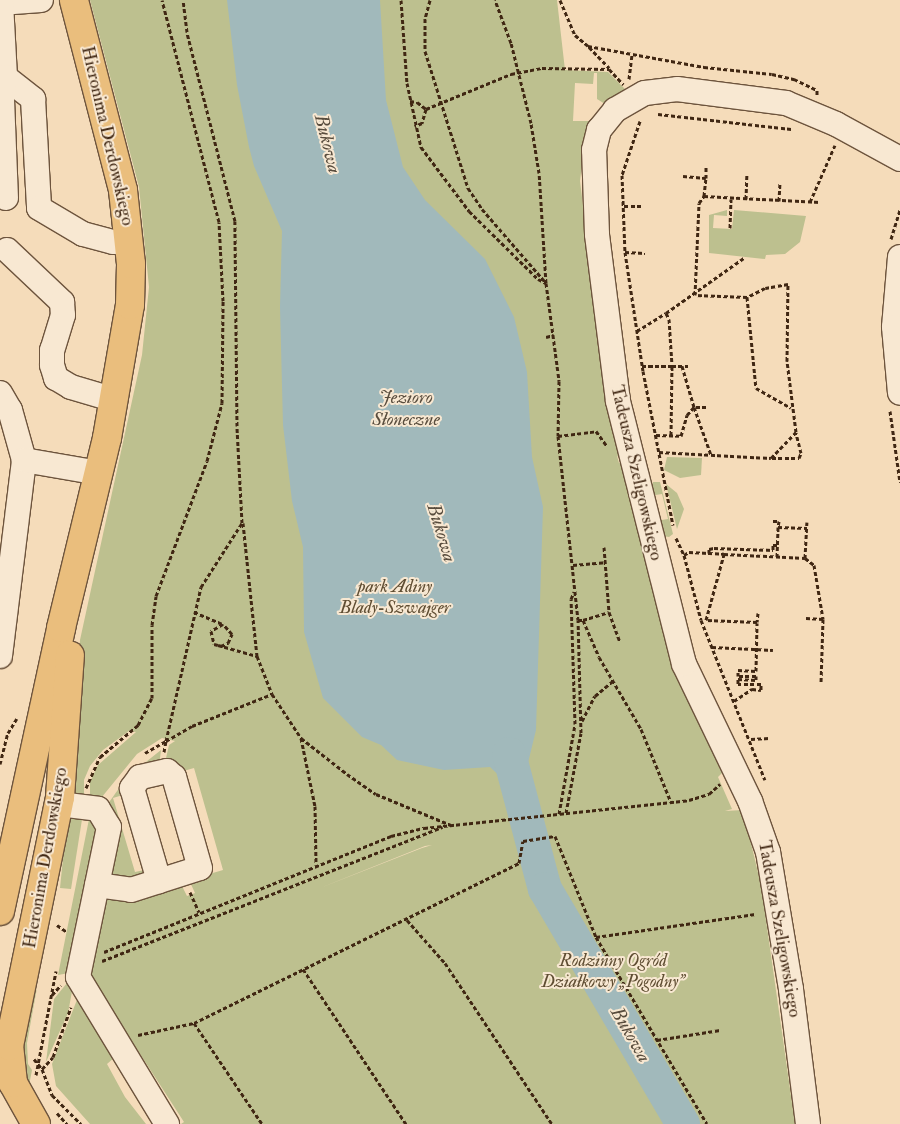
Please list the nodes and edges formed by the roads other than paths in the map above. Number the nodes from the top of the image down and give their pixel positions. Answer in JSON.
{"nodes":[{"id":1,"x":41,"y":0,"type":"edge"},
{"id":2,"x":74,"y":0,"type":"edge"},
{"id":3,"x":0,"y":3,"type":"edge"},
{"id":4,"x":7,"y":80,"type":"edge"},
{"id":5,"x":900,"y":159,"type":"edge"},
{"id":6,"x":17,"y":202,"type":"edge"},
{"id":7,"x":130,"y":241,"type":"junction"},
{"id":8,"x":7,"y":250,"type":"dead end"},
{"id":9,"x":900,"y":257,"type":"edge"},
{"id":10,"x":0,"y":393,"type":"edge"},
{"id":11,"x":900,"y":393,"type":"edge"},
{"id":12,"x":115,"y":400,"type":"junction"},
{"id":13,"x":24,"y":460,"type":"junction"},
{"id":14,"x":99,"y":473,"type":"junction"},
{"id":15,"x":91,"y":510,"type":"junction"},
{"id":16,"x":0,"y":656,"type":"edge"},
{"id":17,"x":59,"y":804,"type":"junction"},
{"id":18,"x":160,"y":881,"type":"dead end"},
{"id":19,"x":97,"y":885,"type":"junction"},
{"id":20,"x":0,"y":911,"type":"edge"},
{"id":21,"x":9,"y":1046,"type":"junction"},
{"id":22,"x":0,"y":1086,"type":"edge"},
{"id":23,"x":43,"y":1115,"type":"edge"},
{"id":24,"x":168,"y":1124,"type":"edge"},
{"id":25,"x":808,"y":1124,"type":"edge"}],
"edges":[{"from":1,"to":3,"type":"street"},
{"from":2,"to":7,"type":"main road","name":"Hieronima Derdowskiego"},
{"from":3,"to":4,"type":"street"},
{"from":4,"to":6,"type":"street"},
{"from":4,"to":6,"type":"street"},
{"from":5,"to":25,"type":"street","name":"Tadeusza Szeligowskiego"},
{"from":6,"to":7,"type":"street"},
{"from":7,"to":12,"type":"main road","name":"Hieronima Derdowskiego"},
{"from":8,"to":12,"type":"street"},
{"from":9,"to":11,"type":"street"},
{"from":10,"to":13,"type":"street"},
{"from":12,"to":14,"type":"main road","name":"Hieronima Derdowskiego"},
{"from":13,"to":14,"type":"street"},
{"from":13,"to":16,"type":"street"},
{"from":14,"to":15,"type":"main road","name":"Hieronima Derdowskiego"},
{"from":15,"to":17,"type":"main road","name":"Hieronima Derdowskiego"},
{"from":15,"to":20,"type":"main road","name":"Hieronima Derdowskiego"},
{"from":17,"to":19,"type":"street"},
{"from":17,"to":21,"type":"main road","name":"Hieronima Derdowskiego"},
{"from":18,"to":19,"type":"street"},
{"from":19,"to":24,"type":"street"},
{"from":21,"to":22,"type":"street","name":"Hieronima Derdowskiego"},
{"from":21,"to":23,"type":"main road"}]}
